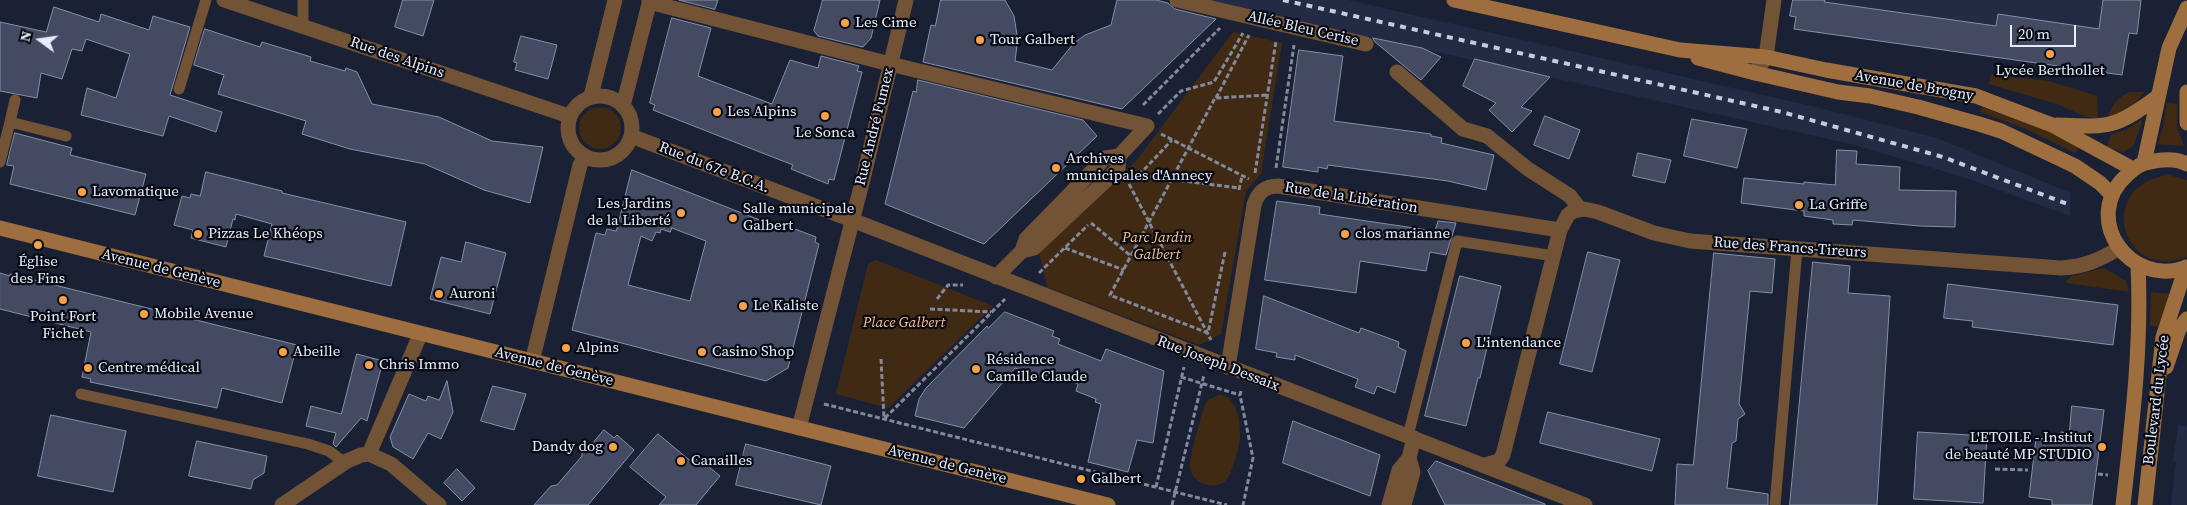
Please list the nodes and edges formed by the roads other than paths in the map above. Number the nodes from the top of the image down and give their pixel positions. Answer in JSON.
{"nodes":[{"id":1,"x":206,"y":0,"type":"edge"},
{"id":2,"x":224,"y":0,"type":"edge"},
{"id":3,"x":303,"y":0,"type":"edge"},
{"id":4,"x":615,"y":0,"type":"edge"},
{"id":5,"x":906,"y":0,"type":"edge"},
{"id":6,"x":1177,"y":0,"type":"edge"},
{"id":7,"x":1454,"y":0,"type":"edge"},
{"id":8,"x":1774,"y":0,"type":"edge"},
{"id":9,"x":649,"y":1,"type":"edge"},
{"id":10,"x":2187,"y":8,"type":"edge"},
{"id":11,"x":303,"y":26,"type":"junction"},
{"id":12,"x":1366,"y":44,"type":"dead end"},
{"id":13,"x":1680,"y":50,"type":"junction"},
{"id":14,"x":1766,"y":57,"type":"junction"},
{"id":15,"x":890,"y":64,"type":"junction"},
{"id":16,"x":1397,"y":72,"type":"dead end"},
{"id":17,"x":1755,"y":73,"type":"junction"},
{"id":18,"x":179,"y":89,"type":"dead end"},
{"id":19,"x":2187,"y":92,"type":"edge"},
{"id":20,"x":591,"y":96,"type":"junction"},
{"id":21,"x":2157,"y":98,"type":"junction"},
{"id":22,"x":15,"y":100,"type":"dead end"},
{"id":23,"x":624,"y":106,"type":"junction"},
{"id":24,"x":569,"y":116,"type":"junction"},
{"id":25,"x":10,"y":122,"type":"junction"},
{"id":26,"x":2187,"y":123,"type":"edge"},
{"id":27,"x":2052,"y":125,"type":"junction"},
{"id":28,"x":66,"y":136,"type":"dead end"},
{"id":29,"x":631,"y":136,"type":"junction"},
{"id":30,"x":585,"y":157,"type":"junction"},
{"id":31,"x":0,"y":162,"type":"edge"},
{"id":32,"x":2187,"y":164,"type":"edge"},
{"id":33,"x":2139,"y":166,"type":"junction"},
{"id":34,"x":2112,"y":194,"type":"junction"},
{"id":35,"x":1580,"y":209,"type":"junction"},
{"id":36,"x":852,"y":220,"type":"junction"},
{"id":37,"x":0,"y":228,"type":"edge"},
{"id":38,"x":1560,"y":230,"type":"junction"},
{"id":39,"x":1797,"y":248,"type":"junction"},
{"id":40,"x":2119,"y":248,"type":"junction"},
{"id":41,"x":1554,"y":256,"type":"junction"},
{"id":42,"x":2138,"y":265,"type":"junction"},
{"id":43,"x":2187,"y":268,"type":"edge"},
{"id":44,"x":996,"y":277,"type":"junction"},
{"id":45,"x":2187,"y":319,"type":"edge"},
{"id":46,"x":420,"y":334,"type":"junction"},
{"id":47,"x":532,"y":362,"type":"junction"},
{"id":48,"x":1228,"y":367,"type":"junction"},
{"id":49,"x":81,"y":394,"type":"dead end"},
{"id":50,"x":2157,"y":395,"type":"junction"},
{"id":51,"x":799,"y":428,"type":"junction"},
{"id":52,"x":1411,"y":437,"type":"junction"},
{"id":53,"x":369,"y":454,"type":"junction"},
{"id":54,"x":1409,"y":458,"type":"junction"},
{"id":55,"x":345,"y":463,"type":"junction"},
{"id":56,"x":1485,"y":465,"type":"junction"},
{"id":57,"x":282,"y":505,"type":"edge"},
{"id":58,"x":439,"y":505,"type":"edge"},
{"id":59,"x":1108,"y":505,"type":"edge"},
{"id":60,"x":1389,"y":505,"type":"edge"},
{"id":61,"x":1404,"y":505,"type":"edge"},
{"id":62,"x":1585,"y":505,"type":"edge"},
{"id":63,"x":1775,"y":505,"type":"edge"},
{"id":64,"x":2123,"y":505,"type":"edge"},
{"id":65,"x":2145,"y":505,"type":"edge"}],
"edges":[{"from":1,"to":18,"type":"lane"},
{"from":2,"to":11,"type":"street","name":"Rue des Alpins"},
{"from":3,"to":11,"type":"lane"},
{"from":4,"to":20,"type":"street"},
{"from":5,"to":15,"type":"street","name":"Rue André Fumex"},
{"from":6,"to":12,"type":"street","name":"Allée Bleu Cerise"},
{"from":7,"to":13,"type":"main road","name":"Avenue de Brogny"},
{"from":8,"to":14,"type":"street"},
{"from":9,"to":15,"type":"street"},
{"from":9,"to":23,"type":"street"},
{"from":10,"to":21,"type":"main road"},
{"from":11,"to":24,"type":"street","name":"Rue des Alpins"},
{"from":13,"to":14,"type":"main road","name":"Avenue de Brogny"},
{"from":13,"to":17,"type":"main road","name":"Avenue de Brogny"},
{"from":14,"to":17,"type":"street"},
{"from":14,"to":27,"type":"main road","name":"Avenue de Brogny"},
{"from":15,"to":36,"type":"street","name":"Rue André Fumex"},
{"from":15,"to":44,"type":"street"},
{"from":16,"to":35,"type":"street"},
{"from":17,"to":34,"type":"main road","name":"Avenue de Brogny"},
{"from":19,"to":26,"type":"main road"},
{"from":20,"to":23,"type":"street"},
{"from":20,"to":24,"type":"street"},
{"from":21,"to":27,"type":"main road"},
{"from":21,"to":33,"type":"main road"},
{"from":22,"to":25,"type":"lane"},
{"from":23,"to":29,"type":"street"},
{"from":24,"to":30,"type":"street"},
{"from":25,"to":28,"type":"lane"},
{"from":25,"to":31,"type":"lane"},
{"from":27,"to":33,"type":"main road","name":"Avenue de Brogny"},
{"from":29,"to":30,"type":"street"},
{"from":29,"to":36,"type":"street","name":"Rue du 67e B.C.A."},
{"from":30,"to":47,"type":"street"},
{"from":32,"to":33,"type":"main road"},
{"from":33,"to":34,"type":"main road"},
{"from":34,"to":40,"type":"main road"},
{"from":35,"to":38,"type":"street"},
{"from":35,"to":39,"type":"street","name":"Rue des Francs-Tireurs"},
{"from":36,"to":44,"type":"street","name":"Rue Joseph Dessaix"},
{"from":36,"to":51,"type":"street","name":"Rue André Fumex"},
{"from":37,"to":46,"type":"main road","name":"Avenue de Genève"},
{"from":38,"to":41,"type":"street"},
{"from":38,"to":48,"type":"street","name":"Rue de la Libération"},
{"from":39,"to":40,"type":"street","name":"Rue des Francs-Tireurs"},
{"from":39,"to":63,"type":"lane"},
{"from":40,"to":42,"type":"main road"},
{"from":41,"to":52,"type":"lane"},
{"from":41,"to":56,"type":"street"},
{"from":42,"to":43,"type":"main road"},
{"from":42,"to":64,"type":"main road","name":"Boulevard du Lycée"},
{"from":43,"to":50,"type":"main road","name":"Boulevard du Lycée"},
{"from":44,"to":48,"type":"street","name":"Rue Joseph Dessaix"},
{"from":45,"to":50,"type":"main road"},
{"from":46,"to":47,"type":"main road","name":"Avenue de Genève"},
{"from":46,"to":53,"type":"street"},
{"from":47,"to":51,"type":"main road","name":"Avenue de Genève"},
{"from":48,"to":52,"type":"street","name":"Rue Joseph Dessaix"},
{"from":49,"to":55,"type":"lane"},
{"from":50,"to":65,"type":"main road","name":"Boulevard du Lycée"},
{"from":51,"to":59,"type":"main road","name":"Avenue de Genève"},
{"from":52,"to":54,"type":"street"},
{"from":52,"to":56,"type":"street","name":"Rue Joseph Dessaix"},
{"from":53,"to":55,"type":"street"},
{"from":53,"to":58,"type":"street"},
{"from":54,"to":60,"type":"street"},
{"from":54,"to":61,"type":"street"},
{"from":55,"to":57,"type":"street"},
{"from":56,"to":62,"type":"street","name":"Rue Joseph Dessaix"}]}
